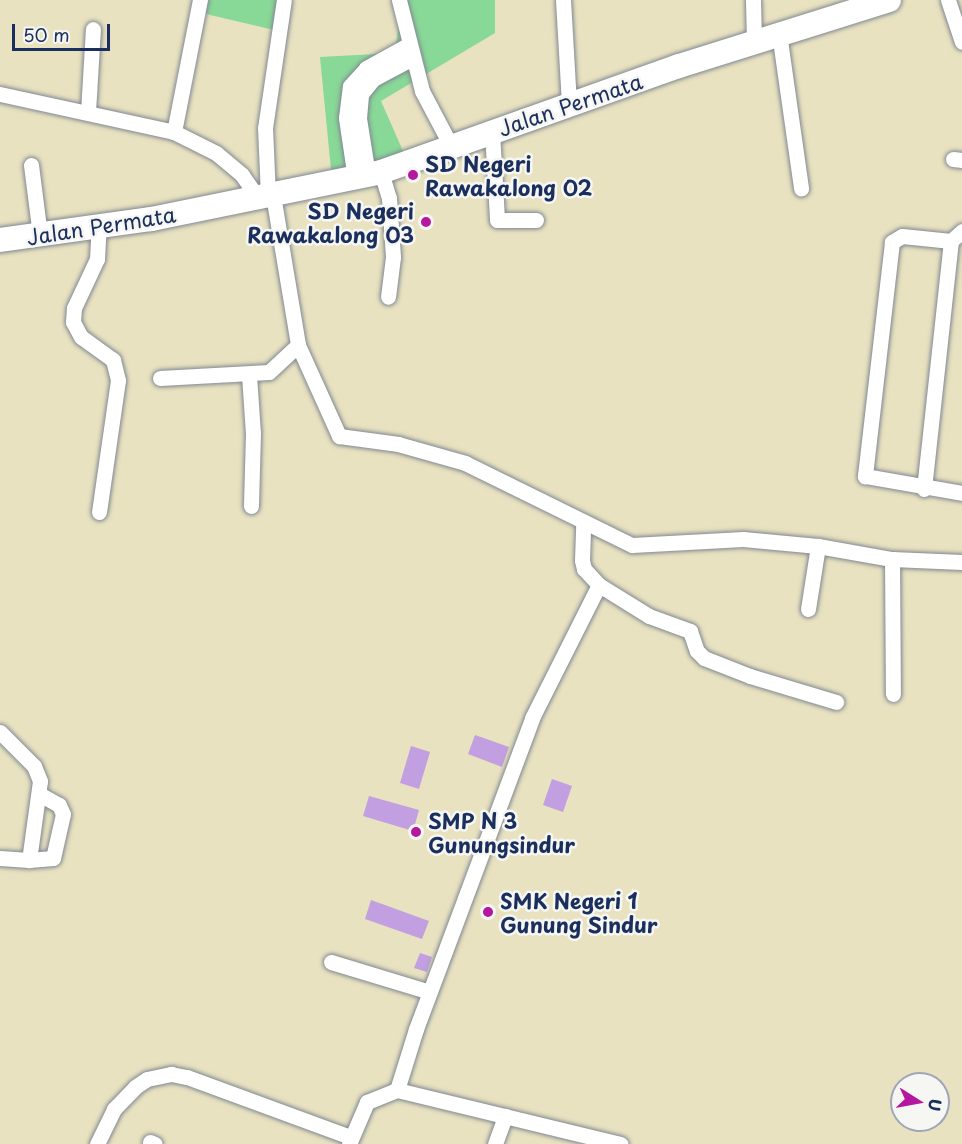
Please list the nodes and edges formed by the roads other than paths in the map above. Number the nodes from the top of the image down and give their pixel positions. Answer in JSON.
{"nodes":[{"id":1,"x":200,"y":0,"type":"edge"},
{"id":2,"x":284,"y":0,"type":"edge"},
{"id":3,"x":399,"y":0,"type":"edge"},
{"id":4,"x":563,"y":0,"type":"edge"},
{"id":5,"x":753,"y":0,"type":"edge"},
{"id":6,"x":889,"y":0,"type":"edge"},
{"id":7,"x":948,"y":0,"type":"edge"},
{"id":8,"x":93,"y":29,"type":"dead end"},
{"id":9,"x":779,"y":33,"type":"junction"},
{"id":10,"x":754,"y":42,"type":"junction"},
{"id":11,"x":962,"y":42,"type":"edge"},
{"id":12,"x":409,"y":52,"type":"junction"},
{"id":13,"x":0,"y":94,"type":"edge"},
{"id":14,"x":569,"y":104,"type":"junction"},
{"id":15,"x":88,"y":112,"type":"junction"},
{"id":16,"x":174,"y":132,"type":"junction"},
{"id":17,"x":492,"y":132,"type":"junction"},
{"id":18,"x":451,"y":146,"type":"junction"},
{"id":19,"x":31,"y":165,"type":"dead end"},
{"id":20,"x":368,"y":175,"type":"junction"},
{"id":21,"x":801,"y":188,"type":"dead end"},
{"id":22,"x":266,"y":196,"type":"junction"},
{"id":23,"x":536,"y":220,"type":"dead end"},
{"id":24,"x":99,"y":226,"type":"junction"},
{"id":25,"x":40,"y":235,"type":"junction"},
{"id":26,"x":957,"y":236,"type":"edge"},
{"id":27,"x":0,"y":240,"type":"edge"},
{"id":28,"x":388,"y":297,"type":"dead end"},
{"id":29,"x":298,"y":345,"type":"junction"},
{"id":30,"x":249,"y":375,"type":"junction"},
{"id":31,"x":160,"y":378,"type":"dead end"},
{"id":32,"x":924,"y":489,"type":"junction"},
{"id":33,"x":962,"y":493,"type":"edge"},
{"id":34,"x":251,"y":506,"type":"dead end"},
{"id":35,"x":99,"y":512,"type":"dead end"},
{"id":36,"x":583,"y":522,"type":"junction"},
{"id":37,"x":818,"y":546,"type":"junction"},
{"id":38,"x":892,"y":559,"type":"junction"},
{"id":39,"x":962,"y":562,"type":"edge"},
{"id":40,"x":599,"y":585,"type":"junction"},
{"id":41,"x":808,"y":609,"type":"dead end"},
{"id":42,"x":893,"y":694,"type":"dead end"},
{"id":43,"x":836,"y":702,"type":"dead end"},
{"id":44,"x":0,"y":732,"type":"edge"},
{"id":45,"x":39,"y":794,"type":"junction"},
{"id":46,"x":0,"y":858,"type":"edge"},
{"id":47,"x":29,"y":860,"type":"junction"},
{"id":48,"x":331,"y":962,"type":"dead end"},
{"id":49,"x":430,"y":992,"type":"junction"},
{"id":50,"x":397,"y":1090,"type":"junction"},
{"id":51,"x":505,"y":1116,"type":"junction"},
{"id":52,"x":350,"y":1141,"type":"edge"},
{"id":53,"x":614,"y":1143,"type":"edge"},
{"id":54,"x":97,"y":1144,"type":"edge"},
{"id":55,"x":495,"y":1144,"type":"edge"}],
"edges":[{"from":1,"to":16,"type":"street"},
{"from":2,"to":22,"type":"street"},
{"from":3,"to":12,"type":"street"},
{"from":4,"to":14,"type":"street"},
{"from":5,"to":10,"type":"street"},
{"from":6,"to":9,"type":"main road","name":"Jalan Permata"},
{"from":7,"to":11,"type":"street"},
{"from":8,"to":15,"type":"street"},
{"from":9,"to":10,"type":"main road","name":"Jalan Permata"},
{"from":9,"to":21,"type":"street"},
{"from":10,"to":14,"type":"main road","name":"Jalan Permata"},
{"from":12,"to":18,"type":"street"},
{"from":12,"to":20,"type":"street"},
{"from":13,"to":15,"type":"street"},
{"from":14,"to":17,"type":"main road","name":"Jalan Permata"},
{"from":15,"to":16,"type":"street"},
{"from":16,"to":22,"type":"street"},
{"from":17,"to":18,"type":"main road","name":"Jalan Permata"},
{"from":17,"to":23,"type":"street"},
{"from":18,"to":20,"type":"main road","name":"Jalan Permata"},
{"from":19,"to":25,"type":"street"},
{"from":20,"to":22,"type":"main road","name":"Jalan Permata"},
{"from":20,"to":28,"type":"street"},
{"from":22,"to":24,"type":"main road","name":"Jalan Permata"},
{"from":22,"to":29,"type":"street"},
{"from":24,"to":25,"type":"main road","name":"Jalan Permata"},
{"from":24,"to":35,"type":"street"},
{"from":25,"to":27,"type":"main road","name":"Jalan Permata"},
{"from":26,"to":32,"type":"street"},
{"from":26,"to":32,"type":"street"},
{"from":29,"to":30,"type":"street"},
{"from":29,"to":36,"type":"street"},
{"from":30,"to":31,"type":"street"},
{"from":30,"to":34,"type":"street"},
{"from":32,"to":33,"type":"street"},
{"from":36,"to":37,"type":"street"},
{"from":36,"to":40,"type":"street"},
{"from":37,"to":38,"type":"street"},
{"from":37,"to":41,"type":"street"},
{"from":38,"to":39,"type":"street"},
{"from":38,"to":42,"type":"street"},
{"from":40,"to":43,"type":"street"},
{"from":40,"to":49,"type":"street"},
{"from":44,"to":45,"type":"street"},
{"from":45,"to":47,"type":"street"},
{"from":45,"to":47,"type":"street"},
{"from":46,"to":47,"type":"street"},
{"from":48,"to":49,"type":"street"},
{"from":49,"to":50,"type":"street"},
{"from":50,"to":51,"type":"street"},
{"from":50,"to":52,"type":"street"},
{"from":51,"to":53,"type":"street"},
{"from":51,"to":55,"type":"street"},
{"from":52,"to":54,"type":"street"}]}
